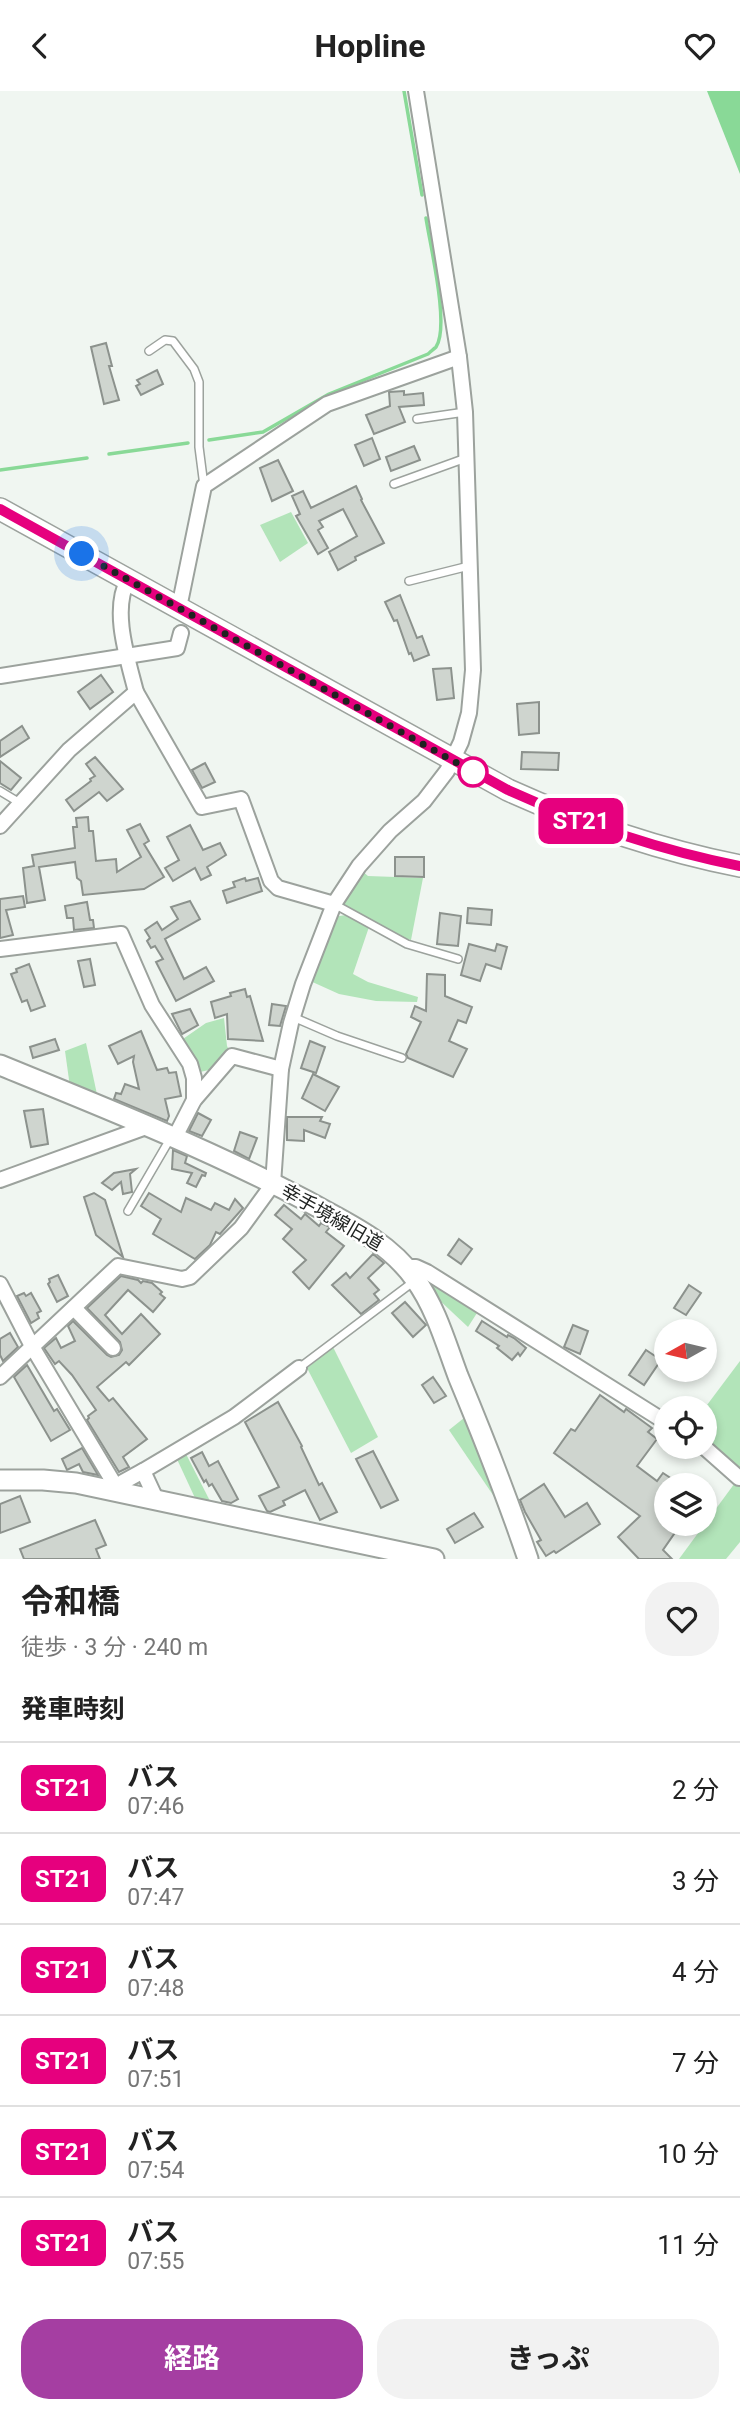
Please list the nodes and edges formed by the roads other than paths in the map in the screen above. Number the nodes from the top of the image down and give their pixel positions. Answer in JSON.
{"nodes":[{"id":1,"x":416,"y":91,"type":"edge"},
{"id":2,"x":149,"y":351,"type":"dead end"},
{"id":3,"x":459,"y":357,"type":"junction"},
{"id":4,"x":465,"y":412,"type":"junction"},
{"id":5,"x":417,"y":419,"type":"dead end"},
{"id":6,"x":466,"y":458,"type":"junction"},
{"id":7,"x":394,"y":484,"type":"dead end"},
{"id":8,"x":204,"y":486,"type":"junction"},
{"id":9,"x":0,"y":509,"type":"edge"},
{"id":10,"x":470,"y":566,"type":"junction"},
{"id":11,"x":128,"y":580,"type":"junction"},
{"id":12,"x":410,"y":581,"type":"dead end"},
{"id":13,"x":177,"y":608,"type":"junction"},
{"id":14,"x":181,"y":633,"type":"dead end"},
{"id":15,"x":127,"y":657,"type":"junction"},
{"id":16,"x":0,"y":676,"type":"edge"},
{"id":17,"x":136,"y":692,"type":"junction"},
{"id":18,"x":452,"y":761,"type":"junction"},
{"id":19,"x":0,"y":791,"type":"edge"},
{"id":20,"x":20,"y":803,"type":"junction"},
{"id":21,"x":0,"y":826,"type":"edge"},
{"id":22,"x":740,"y":866,"type":"edge"},
{"id":23,"x":334,"y":904,"type":"junction"},
{"id":24,"x":0,"y":949,"type":"edge"},
{"id":25,"x":458,"y":959,"type":"dead end"},
{"id":26,"x":293,"y":1017,"type":"junction"},
{"id":27,"x":402,"y":1058,"type":"dead end"},
{"id":28,"x":0,"y":1065,"type":"edge"},
{"id":29,"x":281,"y":1069,"type":"junction"},
{"id":30,"x":194,"y":1100,"type":"junction"},
{"id":31,"x":149,"y":1126,"type":"junction"},
{"id":32,"x":174,"y":1137,"type":"junction"},
{"id":33,"x":0,"y":1180,"type":"edge"},
{"id":34,"x":273,"y":1184,"type":"junction"},
{"id":35,"x":128,"y":1211,"type":"dead end"},
{"id":36,"x":411,"y":1274,"type":"junction"},
{"id":37,"x":0,"y":1285,"type":"edge"},
{"id":38,"x":74,"y":1308,"type":"junction"},
{"id":39,"x":33,"y":1348,"type":"junction"},
{"id":40,"x":113,"y":1349,"type":"dead end"},
{"id":41,"x":299,"y":1368,"type":"joint"},
{"id":42,"x":0,"y":1377,"type":"edge"},
{"id":43,"x":654,"y":1415,"type":"edge"},
{"id":44,"x":717,"y":1459,"type":"edge"},
{"id":45,"x":143,"y":1471,"type":"junction"},
{"id":46,"x":739,"y":1478,"type":"edge"},
{"id":47,"x":0,"y":1481,"type":"edge"},
{"id":48,"x":116,"y":1491,"type":"junction"},
{"id":49,"x":156,"y":1499,"type":"junction"},
{"id":50,"x":434,"y":1559,"type":"edge"},
{"id":51,"x":528,"y":1559,"type":"edge"}],
"edges":[{"from":1,"to":3,"type":"street"},
{"from":2,"to":8,"type":"lane"},
{"from":3,"to":4,"type":"street"},
{"from":3,"to":8,"type":"street"},
{"from":4,"to":5,"type":"lane"},
{"from":4,"to":6,"type":"street"},
{"from":6,"to":7,"type":"lane"},
{"from":6,"to":10,"type":"street"},
{"from":8,"to":13,"type":"street"},
{"from":9,"to":11,"type":"main road"},
{"from":10,"to":12,"type":"lane"},
{"from":10,"to":18,"type":"street"},
{"from":11,"to":13,"type":"main road"},
{"from":11,"to":15,"type":"street"},
{"from":13,"to":18,"type":"main road"},
{"from":14,"to":15,"type":"street"},
{"from":15,"to":16,"type":"street"},
{"from":15,"to":17,"type":"street"},
{"from":17,"to":20,"type":"street"},
{"from":17,"to":23,"type":"street"},
{"from":18,"to":22,"type":"main road"},
{"from":18,"to":23,"type":"street"},
{"from":19,"to":20,"type":"lane"},
{"from":20,"to":21,"type":"street"},
{"from":23,"to":25,"type":"lane"},
{"from":23,"to":26,"type":"street"},
{"from":24,"to":30,"type":"street"},
{"from":26,"to":27,"type":"lane"},
{"from":26,"to":29,"type":"street"},
{"from":28,"to":31,"type":"street","name":"幸手境線旧道"},
{"from":29,"to":30,"type":"street"},
{"from":29,"to":34,"type":"street"},
{"from":30,"to":32,"type":"street"},
{"from":31,"to":32,"type":"street","name":"幸手境線旧道"},
{"from":31,"to":33,"type":"street"},
{"from":32,"to":34,"type":"street","name":"幸手境線旧道"},
{"from":32,"to":35,"type":"lane"},
{"from":34,"to":36,"type":"street","name":"幸手境線旧道"},
{"from":34,"to":38,"type":"street"},
{"from":36,"to":41,"type":"lane"},
{"from":36,"to":43,"type":"street"},
{"from":36,"to":51,"type":"street","name":"幸手境線旧道"},
{"from":37,"to":39,"type":"street"},
{"from":38,"to":39,"type":"street"},
{"from":38,"to":40,"type":"street"},
{"from":39,"to":42,"type":"street"},
{"from":39,"to":48,"type":"street"},
{"from":41,"to":45,"type":"street"},
{"from":44,"to":46,"type":"street"},
{"from":45,"to":48,"type":"street"},
{"from":45,"to":49,"type":"street"},
{"from":47,"to":48,"type":"street"},
{"from":48,"to":49,"type":"street"},
{"from":49,"to":50,"type":"street"}]}
